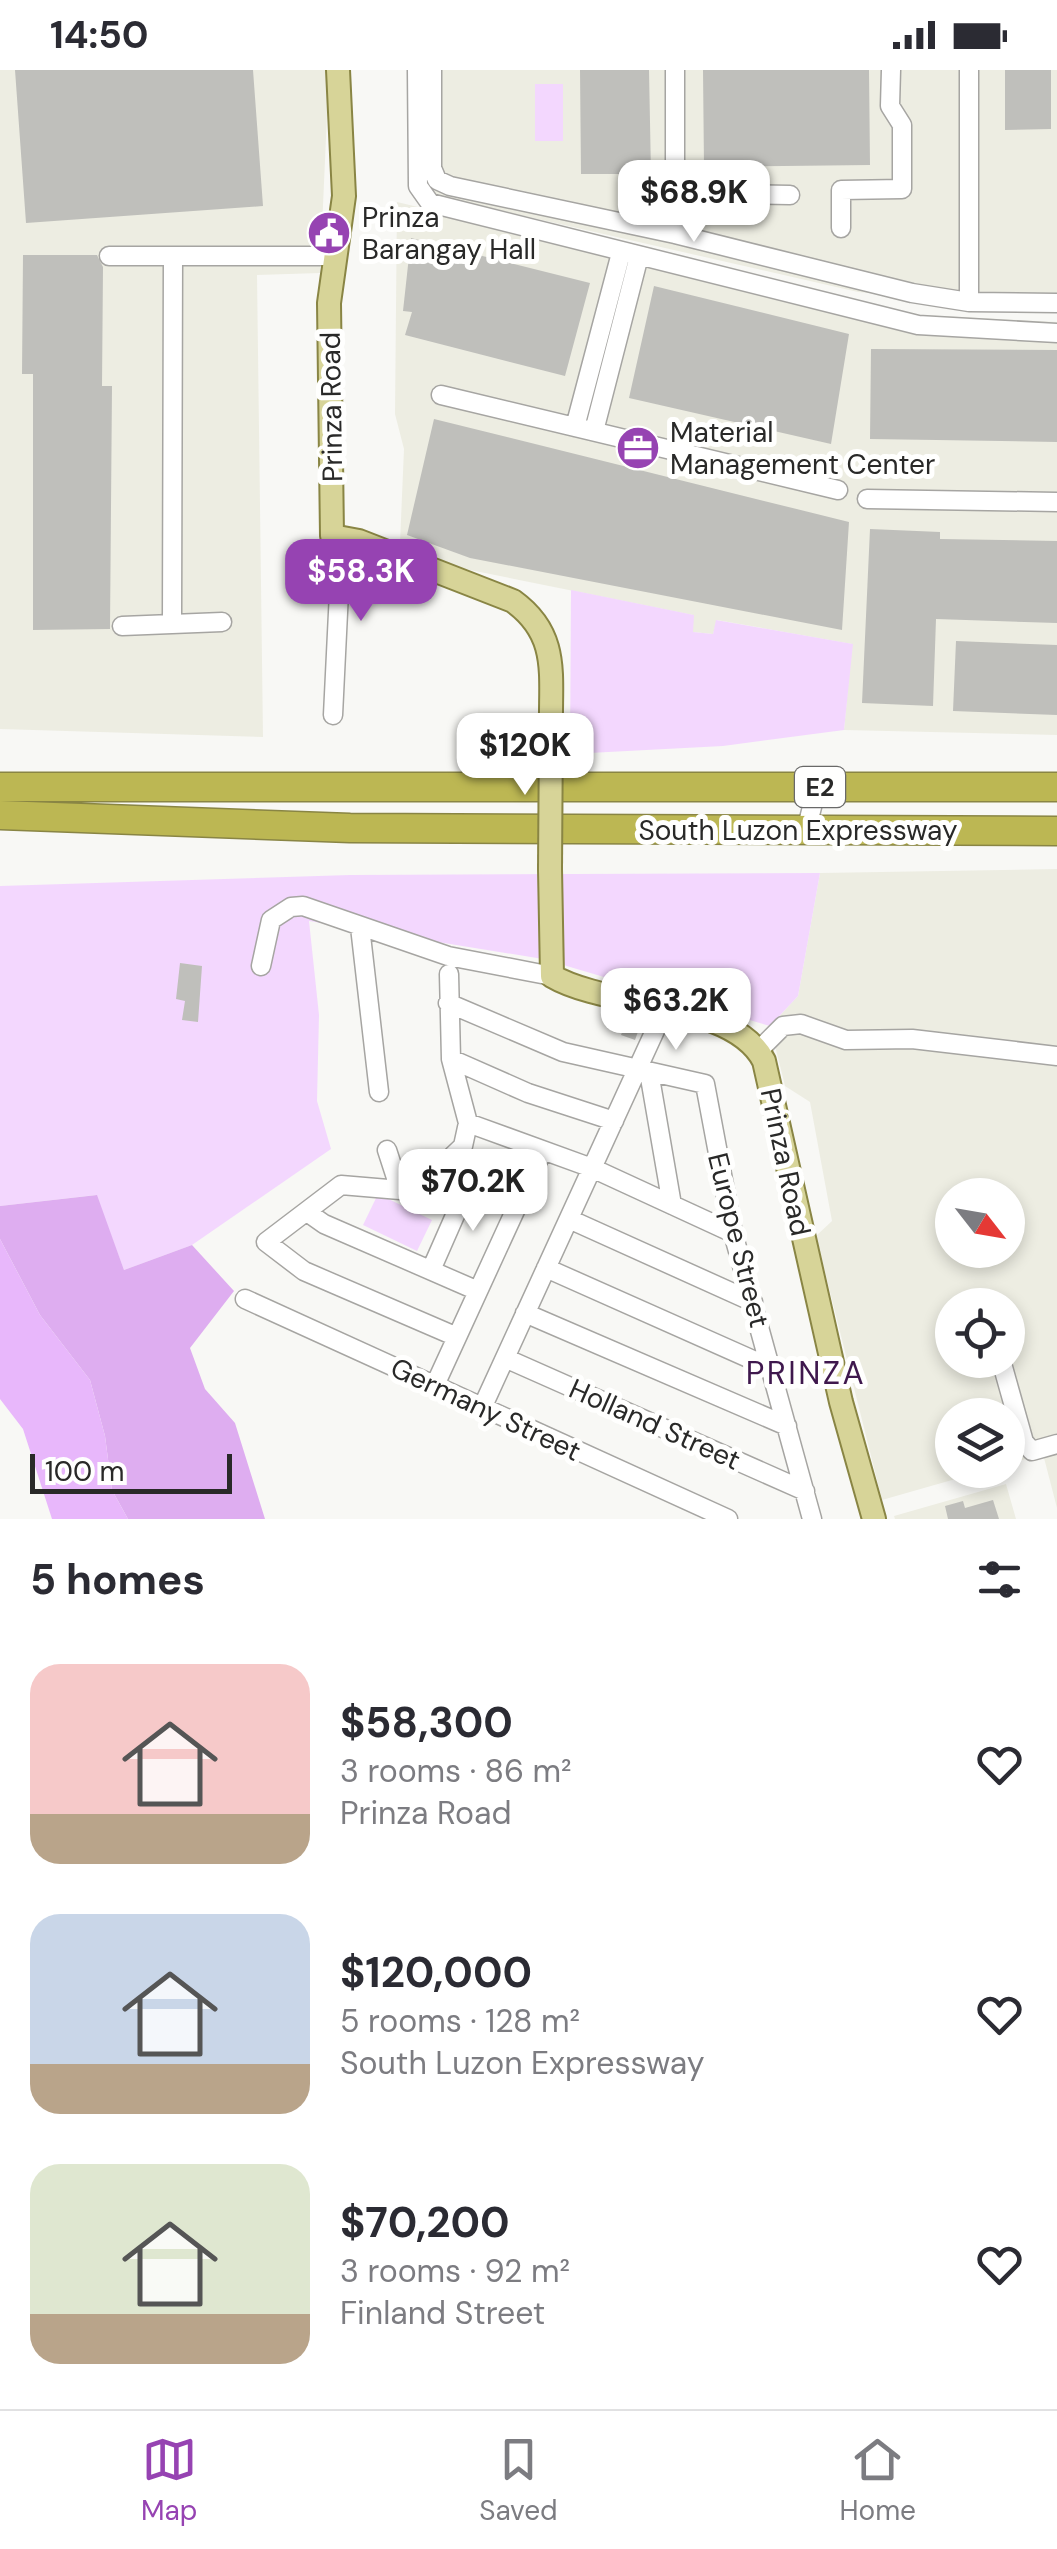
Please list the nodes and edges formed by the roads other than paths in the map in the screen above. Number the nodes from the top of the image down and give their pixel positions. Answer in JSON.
{"nodes":[{"id":1,"x":338,"y":70,"type":"edge"},
{"id":2,"x":417,"y":70,"type":"edge"},
{"id":3,"x":432,"y":70,"type":"edge"},
{"id":4,"x":675,"y":70,"type":"edge"},
{"id":5,"x":890,"y":70,"type":"edge"},
{"id":6,"x":969,"y":70,"type":"edge"},
{"id":7,"x":675,"y":193,"type":"junction"},
{"id":8,"x":790,"y":195,"type":"dead end"},
{"id":9,"x":841,"y":228,"type":"dead end"},
{"id":10,"x":675,"y":234,"type":"junction"},
{"id":11,"x":630,"y":254,"type":"junction"},
{"id":12,"x":109,"y":256,"type":"dead end"},
{"id":13,"x":173,"y":256,"type":"junction"},
{"id":14,"x":337,"y":256,"type":"junction"},
{"id":15,"x":969,"y":302,"type":"junction"},
{"id":16,"x":1057,"y":303,"type":"edge"},
{"id":17,"x":1057,"y":333,"type":"edge"},
{"id":18,"x":441,"y":394,"type":"dead end"},
{"id":19,"x":575,"y":426,"type":"junction"},
{"id":20,"x":594,"y":431,"type":"junction"},
{"id":21,"x":838,"y":490,"type":"dead end"},
{"id":22,"x":867,"y":499,"type":"dead end"},
{"id":23,"x":1057,"y":502,"type":"edge"},
{"id":24,"x":332,"y":536,"type":"junction"},
{"id":25,"x":222,"y":622,"type":"dead end"},
{"id":26,"x":172,"y":624,"type":"junction"},
{"id":27,"x":122,"y":626,"type":"dead end"},
{"id":28,"x":332,"y":715,"type":"dead end"},
{"id":29,"x":0,"y":787,"type":"edge"},
{"id":30,"x":816,"y":787,"type":"junction"},
{"id":31,"x":1057,"y":788,"type":"edge"},
{"id":32,"x":151,"y":803,"type":"junction"},
{"id":33,"x":0,"y":815,"type":"edge"},
{"id":34,"x":806,"y":830,"type":"junction"},
{"id":35,"x":1057,"y":831,"type":"edge"},
{"id":36,"x":360,"y":927,"type":"junction"},
{"id":37,"x":261,"y":966,"type":"dead end"},
{"id":38,"x":448,"y":974,"type":"dead end"},
{"id":39,"x":552,"y":976,"type":"junction"},
{"id":40,"x":448,"y":1003,"type":"junction"},
{"id":41,"x":664,"y":1011,"type":"junction"},
{"id":42,"x":758,"y":1050,"type":"junction"},
{"id":43,"x":1057,"y":1056,"type":"edge"},
{"id":44,"x":451,"y":1059,"type":"junction"},
{"id":45,"x":643,"y":1071,"type":"junction"},
{"id":46,"x":378,"y":1092,"type":"dead end"},
{"id":47,"x":614,"y":1120,"type":"junction"},
{"id":48,"x":468,"y":1123,"type":"junction"},
{"id":49,"x":386,"y":1150,"type":"dead end"},
{"id":50,"x":542,"y":1152,"type":"junction"},
{"id":51,"x":442,"y":1166,"type":"junction"},
{"id":52,"x":592,"y":1168,"type":"junction"},
{"id":53,"x":472,"y":1179,"type":"junction"},
{"id":54,"x":400,"y":1190,"type":"junction"},
{"id":55,"x":519,"y":1200,"type":"junction"},
{"id":56,"x":672,"y":1206,"type":"junction"},
{"id":57,"x":306,"y":1212,"type":"junction"},
{"id":58,"x":568,"y":1219,"type":"junction"},
{"id":59,"x":733,"y":1233,"type":"junction"},
{"id":60,"x":546,"y":1268,"type":"junction"},
{"id":61,"x":431,"y":1270,"type":"junction"},
{"id":62,"x":478,"y":1290,"type":"junction"},
{"id":63,"x":245,"y":1299,"type":"dead end"},
{"id":64,"x":753,"y":1302,"type":"junction"},
{"id":65,"x":526,"y":1313,"type":"junction"},
{"id":66,"x":457,"y":1337,"type":"junction"},
{"id":67,"x":505,"y":1358,"type":"junction"},
{"id":68,"x":771,"y":1368,"type":"junction"},
{"id":69,"x":1006,"y":1378,"type":"edge"},
{"id":70,"x":435,"y":1385,"type":"junction"},
{"id":71,"x":482,"y":1408,"type":"junction"},
{"id":72,"x":787,"y":1426,"type":"junction"},
{"id":73,"x":1057,"y":1444,"type":"edge"},
{"id":74,"x":805,"y":1491,"type":"junction"},
{"id":75,"x":728,"y":1519,"type":"edge"},
{"id":76,"x":812,"y":1519,"type":"edge"},
{"id":77,"x":874,"y":1519,"type":"edge"}],
"edges":[{"from":1,"to":14,"type":"main road","name":"Prinza Road"},
{"from":2,"to":11,"type":"street"},
{"from":3,"to":10,"type":"street"},
{"from":4,"to":7,"type":"street"},
{"from":5,"to":9,"type":"street"},
{"from":6,"to":15,"type":"street"},
{"from":7,"to":8,"type":"street"},
{"from":7,"to":10,"type":"street"},
{"from":10,"to":15,"type":"street"},
{"from":11,"to":17,"type":"street"},
{"from":11,"to":19,"type":"street"},
{"from":11,"to":20,"type":"street"},
{"from":12,"to":13,"type":"street"},
{"from":13,"to":14,"type":"street"},
{"from":13,"to":26,"type":"street"},
{"from":14,"to":24,"type":"main road","name":"Prinza Road"},
{"from":15,"to":16,"type":"street"},
{"from":18,"to":19,"type":"street"},
{"from":19,"to":20,"type":"street"},
{"from":20,"to":21,"type":"street"},
{"from":22,"to":23,"type":"street"},
{"from":24,"to":28,"type":"street"},
{"from":24,"to":39,"type":"main road","bridge":true},
{"from":25,"to":26,"type":"street"},
{"from":26,"to":27,"type":"street"},
{"from":29,"to":32,"type":"highway","name":"South Luzon Expressway","number":"E2"},
{"from":30,"to":31,"type":"highway","name":"South Luzon Expressway","number":"E2"},
{"from":30,"to":32,"type":"highway","name":"South Luzon Expressway","number":"E2"},
{"from":30,"to":34,"type":"street"},
{"from":32,"to":33,"type":"highway","name":"South Luzon Expressway","number":"E2"},
{"from":32,"to":34,"type":"highway","name":"South Luzon Expressway","number":"E2"},
{"from":34,"to":35,"type":"highway","name":"South Luzon Expressway","number":"E2"},
{"from":36,"to":37,"type":"street"},
{"from":36,"to":39,"type":"street"},
{"from":36,"to":46,"type":"street"},
{"from":38,"to":40,"type":"street"},
{"from":39,"to":41,"type":"main road","name":"Prinza Road"},
{"from":40,"to":44,"type":"street"},
{"from":40,"to":45,"type":"street"},
{"from":41,"to":42,"type":"main road","name":"Prinza Road"},
{"from":41,"to":45,"type":"street"},
{"from":42,"to":43,"type":"street"},
{"from":42,"to":77,"type":"main road","name":"Prinza Road"},
{"from":44,"to":47,"type":"street"},
{"from":44,"to":48,"type":"street"},
{"from":45,"to":47,"type":"street"},
{"from":45,"to":56,"type":"street"},
{"from":45,"to":59,"type":"street","name":"Europe Street"},
{"from":47,"to":52,"type":"street"},
{"from":48,"to":50,"type":"street"},
{"from":48,"to":51,"type":"street"},
{"from":49,"to":54,"type":"street"},
{"from":50,"to":52,"type":"street"},
{"from":50,"to":55,"type":"street"},
{"from":51,"to":53,"type":"street"},
{"from":51,"to":54,"type":"street"},
{"from":52,"to":56,"type":"street"},
{"from":52,"to":58,"type":"street"},
{"from":53,"to":55,"type":"street"},
{"from":53,"to":61,"type":"street"},
{"from":54,"to":57,"type":"street"},
{"from":55,"to":62,"type":"street"},
{"from":56,"to":59,"type":"street"},
{"from":57,"to":61,"type":"street"},
{"from":57,"to":66,"type":"street"},
{"from":58,"to":60,"type":"street"},
{"from":58,"to":64,"type":"street"},
{"from":59,"to":64,"type":"street","name":"Europe Street"},
{"from":60,"to":65,"type":"street"},
{"from":60,"to":68,"type":"street"},
{"from":61,"to":62,"type":"street"},
{"from":62,"to":66,"type":"street"},
{"from":63,"to":70,"type":"street","name":"Germany Street"},
{"from":64,"to":68,"type":"street","name":"Europe Street"},
{"from":65,"to":67,"type":"street"},
{"from":65,"to":72,"type":"street"},
{"from":66,"to":70,"type":"street"},
{"from":67,"to":71,"type":"street"},
{"from":67,"to":74,"type":"street","name":"Holland Street"},
{"from":68,"to":72,"type":"street","name":"Europe Street"},
{"from":69,"to":73,"type":"street"},
{"from":70,"to":71,"type":"street","name":"Germany Street"},
{"from":71,"to":75,"type":"street","name":"Germany Street"},
{"from":72,"to":74,"type":"street","name":"Europe Street"},
{"from":74,"to":76,"type":"street","name":"Europe Street"}]}
